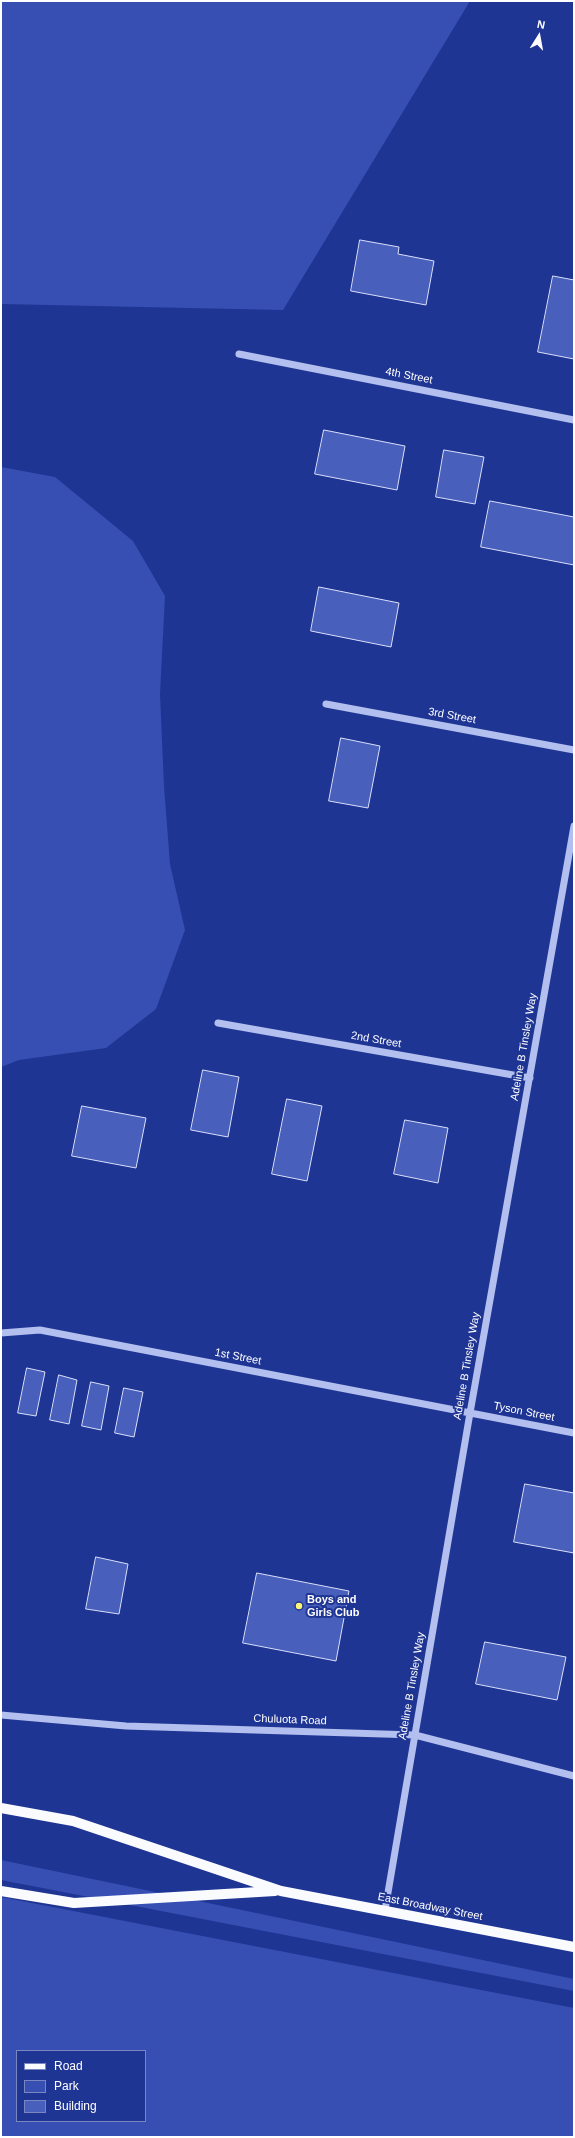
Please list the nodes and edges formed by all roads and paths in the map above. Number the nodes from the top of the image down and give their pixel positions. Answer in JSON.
{"nodes":[{"id":1,"x":239,"y":354,"type":"dead end"},
{"id":2,"x":574,"y":420,"type":"edge"},
{"id":3,"x":326,"y":704,"type":"dead end"},
{"id":4,"x":574,"y":750,"type":"edge"},
{"id":5,"x":574,"y":826,"type":"edge"},
{"id":6,"x":218,"y":1023,"type":"dead end"},
{"id":7,"x":530,"y":1078,"type":"junction"},
{"id":8,"x":1,"y":1332,"type":"edge"},
{"id":9,"x":470,"y":1413,"type":"junction"},
{"id":10,"x":574,"y":1434,"type":"edge"},
{"id":11,"x":1,"y":1715,"type":"edge"},
{"id":12,"x":415,"y":1735,"type":"junction"},
{"id":13,"x":574,"y":1776,"type":"edge"},
{"id":14,"x":1,"y":1808,"type":"edge"},
{"id":15,"x":1,"y":1891,"type":"edge"},
{"id":16,"x":281,"y":1891,"type":"junction"},
{"id":17,"x":385,"y":1910,"type":"junction"},
{"id":18,"x":574,"y":1947,"type":"edge"}],
"edges":[{"from":1,"to":2,"type":"street","name":"4th Street"},
{"from":3,"to":4,"type":"street","name":"3rd Street"},
{"from":5,"to":7,"type":"street","name":"Adeline B Tinsley Way"},
{"from":6,"to":7,"type":"street","name":"2nd Street"},
{"from":7,"to":9,"type":"street","name":"Adeline B Tinsley Way"},
{"from":8,"to":9,"type":"street","name":"1st Street"},
{"from":9,"to":10,"type":"street","name":"Tyson Street"},
{"from":9,"to":12,"type":"street","name":"Adeline B Tinsley Way"},
{"from":11,"to":12,"type":"street","name":"Chuluota Road"},
{"from":12,"to":13,"type":"street","name":"Chuluota Road"},
{"from":12,"to":17,"type":"street","name":"Adeline B Tinsley Way"},
{"from":14,"to":16,"type":"main road","name":"East Broadway Street"},
{"from":15,"to":16,"type":"main road","name":"East Broadway Street"},
{"from":16,"to":17,"type":"main road","name":"East Broadway Street"},
{"from":17,"to":18,"type":"main road","name":"East Broadway Street"}]}
